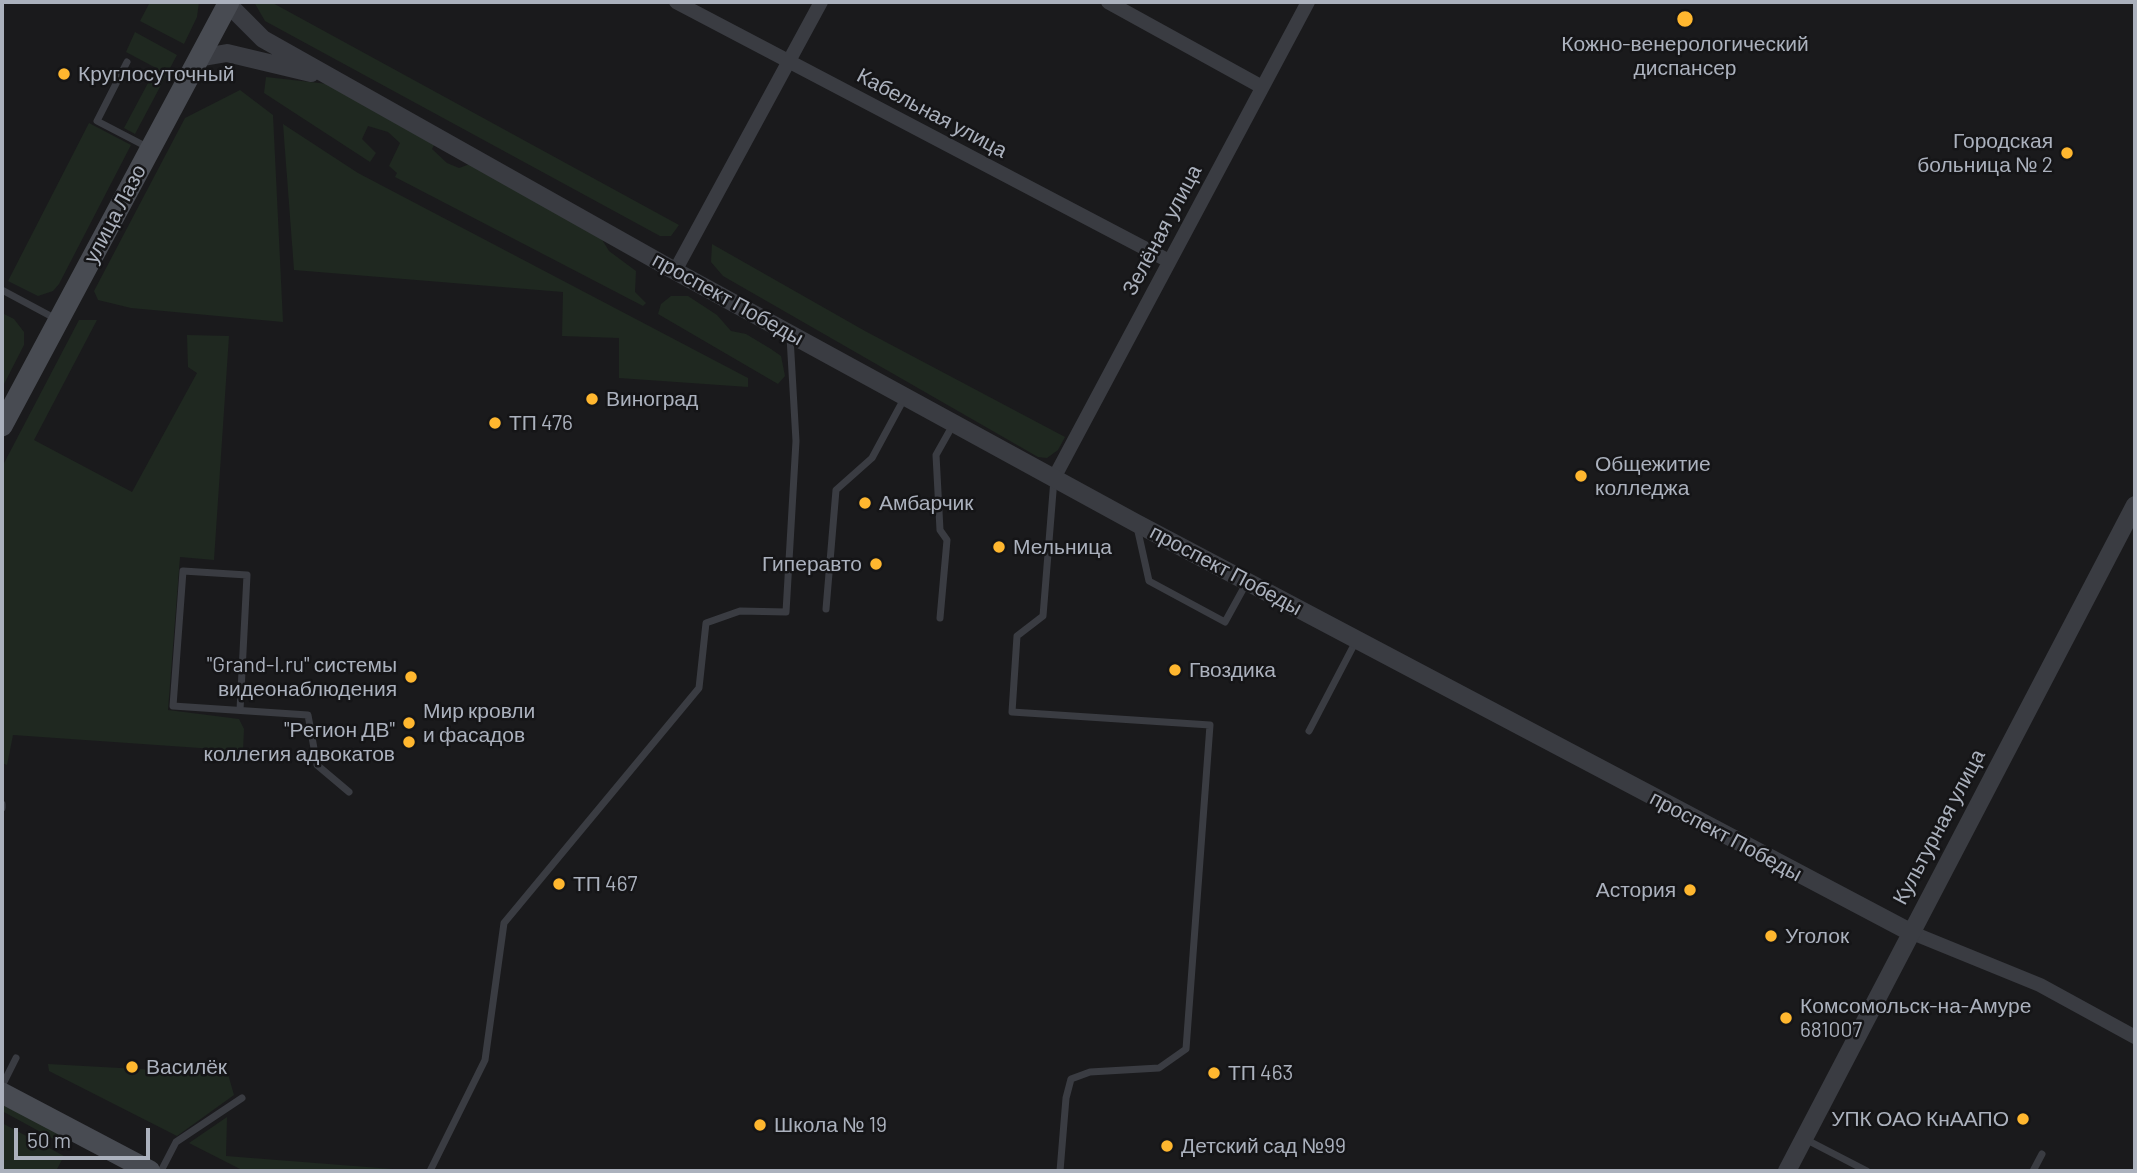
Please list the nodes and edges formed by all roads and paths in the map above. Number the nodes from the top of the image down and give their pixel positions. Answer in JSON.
{"nodes":[{"id":1,"x":228,"y":2,"type":"edge"},
{"id":2,"x":676,"y":2,"type":"edge"},
{"id":3,"x":821,"y":2,"type":"edge"},
{"id":4,"x":1108,"y":2,"type":"edge"},
{"id":5,"x":1308,"y":2,"type":"edge"},
{"id":6,"x":198,"y":58,"type":"junction"},
{"id":7,"x":788,"y":61,"type":"junction"},
{"id":8,"x":127,"y":62,"type":"dead end"},
{"id":9,"x":330,"y":77,"type":"junction"},
{"id":10,"x":1262,"y":88,"type":"junction"},
{"id":11,"x":150,"y":148,"type":"junction"},
{"id":12,"x":1169,"y":261,"type":"junction"},
{"id":13,"x":675,"y":271,"type":"junction"},
{"id":14,"x":2,"y":290,"type":"edge"},
{"id":15,"x":58,"y":320,"type":"junction"},
{"id":16,"x":789,"y":333,"type":"junction"},
{"id":17,"x":905,"y":396,"type":"junction"},
{"id":18,"x":954,"y":422,"type":"junction"},
{"id":19,"x":2,"y":426,"type":"edge"},
{"id":20,"x":1054,"y":478,"type":"junction"},
{"id":21,"x":2135,"y":505,"type":"edge"},
{"id":22,"x":1136,"y":523,"type":"junction"},
{"id":23,"x":1248,"y":581,"type":"junction"},
{"id":24,"x":826,"y":609,"type":"dead end"},
{"id":25,"x":940,"y":618,"type":"dead end"},
{"id":26,"x":1357,"y":639,"type":"junction"},
{"id":27,"x":240,"y":710,"type":"junction"},
{"id":28,"x":1309,"y":731,"type":"dead end"},
{"id":29,"x":349,"y":792,"type":"dead end"},
{"id":30,"x":1910,"y":932,"type":"junction"},
{"id":31,"x":2135,"y":1037,"type":"edge"},
{"id":32,"x":16,"y":1058,"type":"dead end"},
{"id":33,"x":2,"y":1086,"type":"edge"},
{"id":34,"x":2,"y":1093,"type":"edge"},
{"id":35,"x":242,"y":1098,"type":"dead end"},
{"id":36,"x":1804,"y":1138,"type":"junction"},
{"id":37,"x":2042,"y":1154,"type":"dead end"},
{"id":38,"x":150,"y":1171,"type":"edge"},
{"id":39,"x":161,"y":1171,"type":"edge"},
{"id":40,"x":430,"y":1171,"type":"edge"},
{"id":41,"x":1060,"y":1171,"type":"edge"},
{"id":42,"x":1787,"y":1171,"type":"edge"},
{"id":43,"x":1867,"y":1171,"type":"edge"},
{"id":44,"x":2033,"y":1171,"type":"edge"}],
"edges":[{"from":1,"to":6,"type":"main road","name":"улица Лазо"},
{"from":1,"to":9,"type":"street","name":"проспект Победы"},
{"from":2,"to":7,"type":"street","name":"Кабельная улица"},
{"from":3,"to":7,"type":"street"},
{"from":4,"to":10,"type":"street"},
{"from":5,"to":10,"type":"street","name":"Зелёная улица"},
{"from":6,"to":9,"type":"street","name":"проспект Победы"},
{"from":6,"to":11,"type":"main road","name":"улица Лазо"},
{"from":7,"to":12,"type":"street","name":"Кабельная улица"},
{"from":7,"to":13,"type":"street"},
{"from":8,"to":11,"type":"lane"},
{"from":9,"to":13,"type":"street","name":"проспект Победы"},
{"from":10,"to":12,"type":"street","name":"Зелёная улица"},
{"from":11,"to":15,"type":"main road","name":"улица Лазо"},
{"from":12,"to":20,"type":"street","name":"Зелёная улица"},
{"from":13,"to":16,"type":"street","name":"проспект Победы"},
{"from":14,"to":15,"type":"lane"},
{"from":15,"to":19,"type":"main road","name":"улица Лазо"},
{"from":16,"to":17,"type":"street","name":"проспект Победы"},
{"from":16,"to":40,"type":"lane"},
{"from":17,"to":18,"type":"street","name":"проспект Победы"},
{"from":17,"to":24,"type":"lane"},
{"from":18,"to":20,"type":"street","name":"проспект Победы"},
{"from":18,"to":25,"type":"lane"},
{"from":20,"to":22,"type":"street","name":"проспект Победы"},
{"from":20,"to":41,"type":"lane"},
{"from":21,"to":30,"type":"street","name":"Культурная улица"},
{"from":22,"to":23,"type":"street","name":"проспект Победы"},
{"from":22,"to":23,"type":"lane"},
{"from":23,"to":26,"type":"street","name":"проспект Победы"},
{"from":26,"to":28,"type":"lane"},
{"from":26,"to":30,"type":"street","name":"проспект Победы"},
{"from":27,"to":27,"type":"lane"},
{"from":27,"to":29,"type":"lane"},
{"from":30,"to":31,"type":"street","name":"проспект Победы"},
{"from":30,"to":36,"type":"street","name":"Культурная улица"},
{"from":32,"to":33,"type":"lane"},
{"from":34,"to":38,"type":"main road"},
{"from":35,"to":39,"type":"lane"},
{"from":36,"to":42,"type":"street","name":"Культурная улица"},
{"from":36,"to":43,"type":"lane"},
{"from":37,"to":44,"type":"lane"}]}
